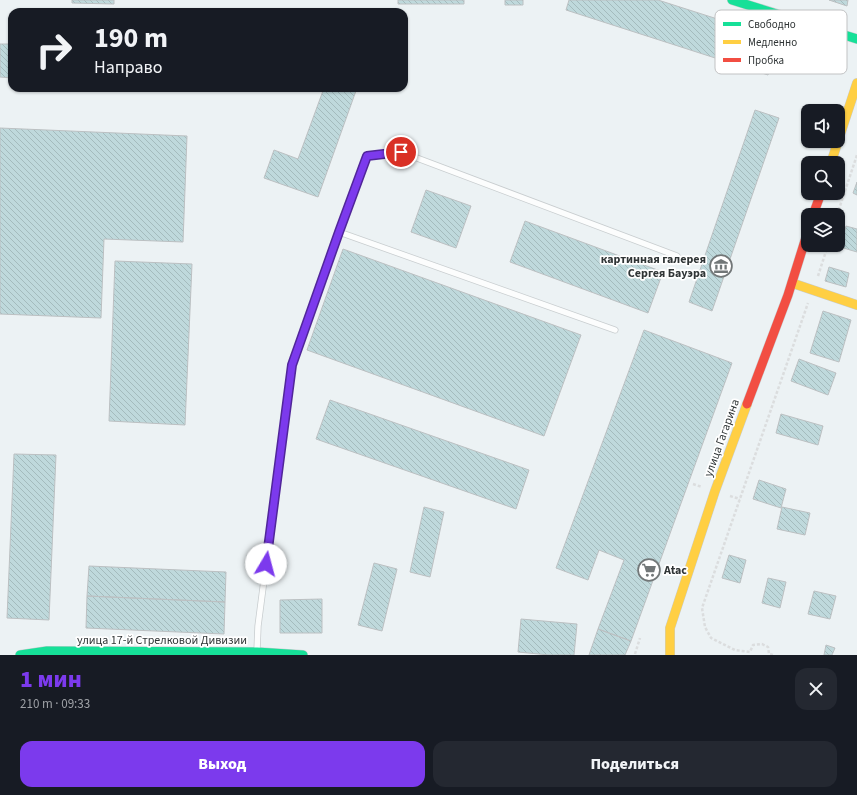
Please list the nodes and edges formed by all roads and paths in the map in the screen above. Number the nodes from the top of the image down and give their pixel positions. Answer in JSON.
{"nodes":[{"id":1,"x":732,"y":0,"type":"edge"},
{"id":2,"x":764,"y":10,"type":"edge"},
{"id":3,"x":847,"y":36,"type":"edge"},
{"id":4,"x":857,"y":39,"type":"edge"},
{"id":5,"x":857,"y":83,"type":"edge"},
{"id":6,"x":845,"y":120,"type":"edge"},
{"id":7,"x":857,"y":155,"type":"edge"},
{"id":8,"x":839,"y":208,"type":"edge"},
{"id":9,"x":339,"y":232,"type":"junction"},
{"id":10,"x":802,"y":252,"type":"edge"},
{"id":11,"x":826,"y":252,"type":"edge"},
{"id":12,"x":677,"y":256,"type":"dead end"},
{"id":13,"x":792,"y":283,"type":"junction"},
{"id":14,"x":813,"y":290,"type":"junction"},
{"id":15,"x":857,"y":305,"type":"edge"},
{"id":16,"x":615,"y":330,"type":"dead end"},
{"id":17,"x":640,"y":638,"type":"dead end"},
{"id":18,"x":257,"y":652,"type":"junction"},
{"id":19,"x":634,"y":654,"type":"edge"},
{"id":20,"x":750,"y":654,"type":"edge"},
{"id":21,"x":20,"y":655,"type":"edge"},
{"id":22,"x":303,"y":655,"type":"edge"},
{"id":23,"x":670,"y":655,"type":"edge"},
{"id":24,"x":769,"y":655,"type":"edge"},
{"id":25,"x":773,"y":655,"type":"edge"}],
"edges":[{"from":1,"to":2,"type":"main road"},
{"from":3,"to":4,"type":"main road"},
{"from":5,"to":6,"type":"main road"},
{"from":7,"to":8,"type":"path"},
{"from":9,"to":12,"type":"lane"},
{"from":9,"to":16,"type":"lane"},
{"from":9,"to":18,"type":"lane"},
{"from":10,"to":13,"type":"main road","name":"улица Гагарина"},
{"from":11,"to":14,"type":"path"},
{"from":13,"to":14,"type":"main road"},
{"from":13,"to":23,"type":"main road","name":"улица Гагарина"},
{"from":14,"to":15,"type":"main road"},
{"from":14,"to":20,"type":"path"},
{"from":17,"to":19,"type":"path"},
{"from":18,"to":21,"type":"main road","name":"улица 17-й Стрелковой Дивизии"},
{"from":18,"to":22,"type":"main road","name":"улица 17-й Стрелковой Дивизии"},
{"from":20,"to":24,"type":"path"},
{"from":24,"to":25,"type":"path"}]}
